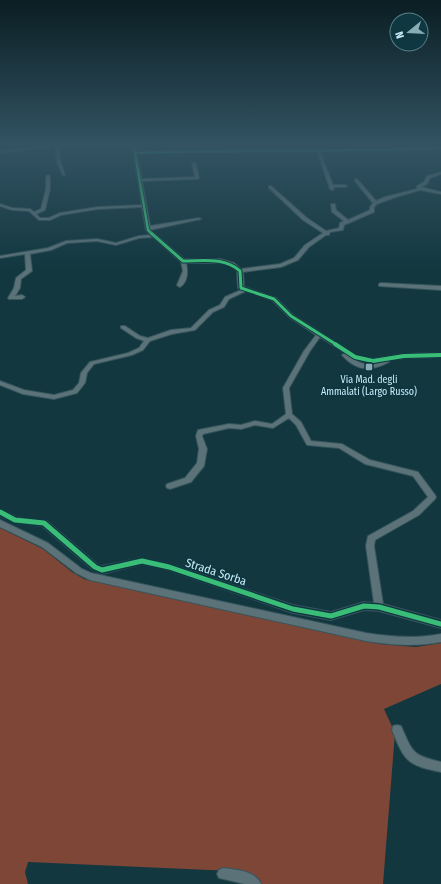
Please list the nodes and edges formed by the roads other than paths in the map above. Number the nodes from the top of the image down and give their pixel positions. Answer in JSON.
{"nodes":[{"id":1,"x":47,"y":186,"type":"edge"},
{"id":2,"x":140,"y":186,"type":"edge"},
{"id":3,"x":331,"y":186,"type":"edge"},
{"id":4,"x":341,"y":186,"type":"edge"},
{"id":5,"x":361,"y":186,"type":"edge"},
{"id":6,"x":419,"y":186,"type":"edge"},
{"id":7,"x":270,"y":187,"type":"dead end"},
{"id":8,"x":420,"y":189,"type":"junction"},
{"id":9,"x":441,"y":194,"type":"edge"},
{"id":10,"x":375,"y":203,"type":"junction"},
{"id":11,"x":0,"y":205,"type":"edge"},
{"id":12,"x":333,"y":205,"type":"dead end"},
{"id":13,"x":144,"y":206,"type":"junction"},
{"id":14,"x":34,"y":213,"type":"junction"},
{"id":15,"x":199,"y":218,"type":"dead end"},
{"id":16,"x":347,"y":221,"type":"junction"},
{"id":17,"x":148,"y":228,"type":"junction"},
{"id":18,"x":327,"y":234,"type":"junction"},
{"id":19,"x":154,"y":236,"type":"junction"},
{"id":20,"x":27,"y":252,"type":"junction"},
{"id":21,"x":0,"y":257,"type":"edge"},
{"id":22,"x":183,"y":262,"type":"junction"},
{"id":23,"x":240,"y":270,"type":"junction"},
{"id":24,"x":180,"y":285,"type":"dead end"},
{"id":25,"x":381,"y":285,"type":"dead end"},
{"id":26,"x":441,"y":288,"type":"edge"},
{"id":27,"x":244,"y":290,"type":"junction"},
{"id":28,"x":22,"y":297,"type":"dead end"},
{"id":29,"x":123,"y":327,"type":"dead end"},
{"id":30,"x":320,"y":334,"type":"junction"},
{"id":31,"x":148,"y":340,"type":"junction"},
{"id":32,"x":441,"y":355,"type":"edge"},
{"id":33,"x":0,"y":383,"type":"edge"},
{"id":34,"x":290,"y":415,"type":"junction"},
{"id":35,"x":170,"y":486,"type":"dead end"},
{"id":36,"x":0,"y":512,"type":"edge"},
{"id":37,"x":0,"y":523,"type":"edge"},
{"id":38,"x":379,"y":607,"type":"junction"},
{"id":39,"x":441,"y":624,"type":"edge"},
{"id":40,"x":441,"y":638,"type":"edge"},
{"id":41,"x":397,"y":730,"type":"dead end"},
{"id":42,"x":441,"y":767,"type":"edge"},
{"id":43,"x":223,"y":874,"type":"dead end"},
{"id":44,"x":255,"y":884,"type":"edge"}],
"edges":[{"from":1,"to":14,"type":"street"},
{"from":2,"to":13,"type":"street"},
{"from":3,"to":4,"type":"street"},
{"from":5,"to":10,"type":"street"},
{"from":6,"to":8,"type":"street"},
{"from":7,"to":18,"type":"street"},
{"from":8,"to":9,"type":"street"},
{"from":8,"to":10,"type":"street"},
{"from":10,"to":16,"type":"street"},
{"from":11,"to":14,"type":"street"},
{"from":12,"to":16,"type":"street"},
{"from":13,"to":14,"type":"street"},
{"from":13,"to":17,"type":"street"},
{"from":15,"to":17,"type":"street"},
{"from":16,"to":18,"type":"street"},
{"from":17,"to":19,"type":"street"},
{"from":18,"to":23,"type":"street"},
{"from":19,"to":20,"type":"street"},
{"from":19,"to":22,"type":"street"},
{"from":20,"to":21,"type":"street"},
{"from":20,"to":28,"type":"street"},
{"from":22,"to":23,"type":"street"},
{"from":22,"to":24,"type":"street"},
{"from":23,"to":27,"type":"street"},
{"from":25,"to":26,"type":"street"},
{"from":27,"to":30,"type":"street"},
{"from":27,"to":31,"type":"street"},
{"from":29,"to":31,"type":"street"},
{"from":30,"to":32,"type":"street"},
{"from":30,"to":34,"type":"street"},
{"from":31,"to":33,"type":"street"},
{"from":34,"to":35,"type":"street"},
{"from":34,"to":38,"type":"street"},
{"from":36,"to":38,"type":"street","name":"Strada Sorba"},
{"from":37,"to":40,"type":"street"},
{"from":38,"to":39,"type":"street","name":"Strada Sorba"},
{"from":41,"to":42,"type":"street"},
{"from":43,"to":44,"type":"street"}]}
